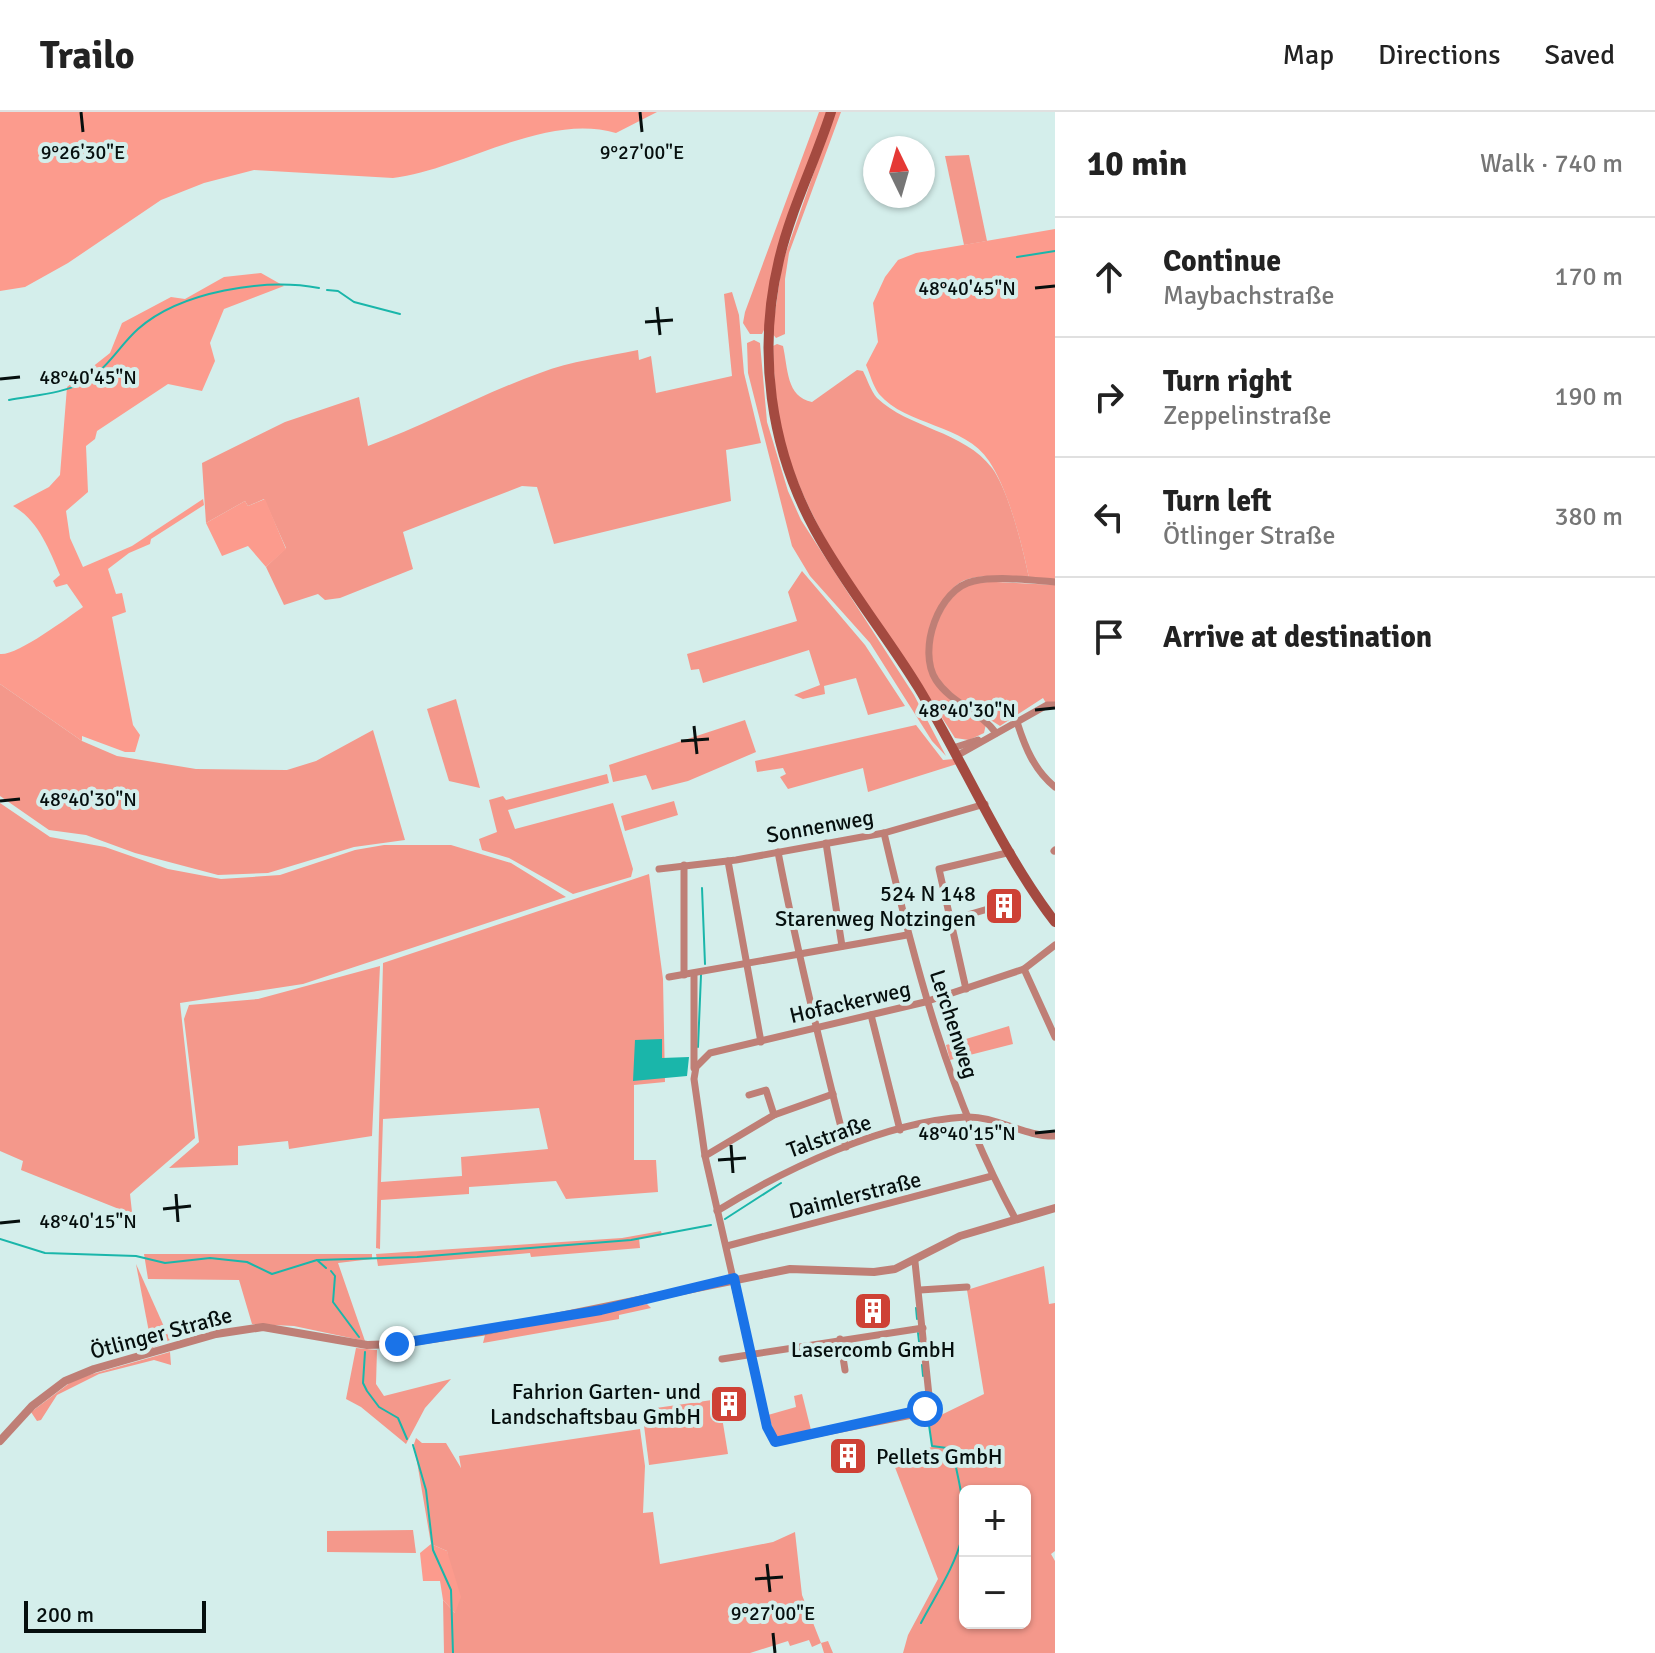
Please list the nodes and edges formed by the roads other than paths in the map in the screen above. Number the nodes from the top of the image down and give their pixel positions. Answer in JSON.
{"nodes":[{"id":1,"x":831,"y":112,"type":"edge"},
{"id":2,"x":1055,"y":582,"type":"edge"},
{"id":3,"x":1055,"y":705,"type":"edge"},
{"id":4,"x":1017,"y":722,"type":"junction"},
{"id":5,"x":992,"y":735,"type":"junction"},
{"id":6,"x":956,"y":752,"type":"junction"},
{"id":7,"x":1055,"y":773,"type":"edge"},
{"id":8,"x":1042,"y":777,"type":"junction"},
{"id":9,"x":1055,"y":787,"type":"edge"},
{"id":10,"x":985,"y":804,"type":"junction"},
{"id":11,"x":884,"y":833,"type":"junction"},
{"id":12,"x":826,"y":843,"type":"junction"},
{"id":13,"x":778,"y":852,"type":"junction"},
{"id":14,"x":1011,"y":852,"type":"junction"},
{"id":15,"x":728,"y":861,"type":"junction"},
{"id":16,"x":684,"y":865,"type":"junction"},
{"id":17,"x":659,"y":869,"type":"dead end"},
{"id":18,"x":988,"y":909,"type":"dead end"},
{"id":19,"x":950,"y":920,"type":"junction"},
{"id":20,"x":1055,"y":922,"type":"edge"},
{"id":21,"x":907,"y":935,"type":"junction"},
{"id":22,"x":1055,"y":945,"type":"edge"},
{"id":23,"x":842,"y":946,"type":"junction"},
{"id":24,"x":797,"y":953,"type":"junction"},
{"id":25,"x":748,"y":964,"type":"junction"},
{"id":26,"x":1024,"y":969,"type":"junction"},
{"id":27,"x":694,"y":974,"type":"junction"},
{"id":28,"x":684,"y":975,"type":"junction"},
{"id":29,"x":669,"y":977,"type":"dead end"},
{"id":30,"x":966,"y":989,"type":"junction"},
{"id":31,"x":751,"y":990,"type":"junction"},
{"id":32,"x":741,"y":992,"type":"dead end"},
{"id":33,"x":925,"y":1002,"type":"junction"},
{"id":34,"x":871,"y":1015,"type":"junction"},
{"id":35,"x":819,"y":1027,"type":"junction"},
{"id":36,"x":1055,"y":1037,"type":"edge"},
{"id":37,"x":761,"y":1042,"type":"junction"},
{"id":38,"x":694,"y":1079,"type":"junction"},
{"id":39,"x":833,"y":1094,"type":"junction"},
{"id":40,"x":749,"y":1095,"type":"dead end"},
{"id":41,"x":774,"y":1115,"type":"junction"},
{"id":42,"x":966,"y":1117,"type":"junction"},
{"id":43,"x":900,"y":1130,"type":"junction"},
{"id":44,"x":1055,"y":1136,"type":"edge"},
{"id":45,"x":846,"y":1147,"type":"junction"},
{"id":46,"x":705,"y":1156,"type":"junction"},
{"id":47,"x":992,"y":1176,"type":"junction"},
{"id":48,"x":1055,"y":1208,"type":"edge"},
{"id":49,"x":717,"y":1211,"type":"junction"},
{"id":50,"x":1015,"y":1218,"type":"junction"},
{"id":51,"x":727,"y":1246,"type":"junction"},
{"id":52,"x":915,"y":1262,"type":"junction"},
{"id":53,"x":734,"y":1278,"type":"junction"},
{"id":54,"x":967,"y":1287,"type":"dead end"},
{"id":55,"x":920,"y":1290,"type":"junction"},
{"id":56,"x":923,"y":1328,"type":"junction"},
{"id":57,"x":840,"y":1339,"type":"junction"},
{"id":58,"x":749,"y":1353,"type":"junction"},
{"id":59,"x":722,"y":1359,"type":"dead end"},
{"id":60,"x":845,"y":1370,"type":"dead end"},
{"id":61,"x":0,"y":1441,"type":"edge"}],
"edges":[{"from":1,"to":6,"type":"main road"},
{"from":2,"to":5,"type":"street"},
{"from":3,"to":4,"type":"street"},
{"from":4,"to":5,"type":"street"},
{"from":4,"to":8,"type":"street"},
{"from":5,"to":6,"type":"street"},
{"from":6,"to":10,"type":"main road"},
{"from":7,"to":8,"type":"street"},
{"from":8,"to":9,"type":"street"},
{"from":10,"to":11,"type":"street","name":"Sonnenweg"},
{"from":10,"to":14,"type":"main road"},
{"from":11,"to":12,"type":"street","name":"Sonnenweg"},
{"from":11,"to":21,"type":"street","name":"Lerchenweg"},
{"from":12,"to":13,"type":"street","name":"Sonnenweg"},
{"from":12,"to":23,"type":"street"},
{"from":13,"to":15,"type":"street","name":"Sonnenweg"},
{"from":13,"to":24,"type":"street"},
{"from":14,"to":19,"type":"street"},
{"from":14,"to":20,"type":"main road"},
{"from":15,"to":16,"type":"street","name":"Sonnenweg"},
{"from":15,"to":25,"type":"street"},
{"from":16,"to":17,"type":"street","name":"Sonnenweg"},
{"from":16,"to":28,"type":"street"},
{"from":18,"to":19,"type":"street"},
{"from":19,"to":30,"type":"street"},
{"from":21,"to":23,"type":"street"},
{"from":21,"to":33,"type":"street","name":"Lerchenweg"},
{"from":22,"to":26,"type":"street","name":"Hofackerweg"},
{"from":23,"to":24,"type":"street"},
{"from":24,"to":25,"type":"street"},
{"from":24,"to":35,"type":"street"},
{"from":25,"to":27,"type":"street"},
{"from":25,"to":31,"type":"street"},
{"from":26,"to":30,"type":"street","name":"Hofackerweg"},
{"from":26,"to":36,"type":"street"},
{"from":27,"to":28,"type":"street"},
{"from":27,"to":38,"type":"street"},
{"from":28,"to":29,"type":"street"},
{"from":30,"to":33,"type":"street","name":"Hofackerweg"},
{"from":31,"to":32,"type":"street"},
{"from":31,"to":37,"type":"street"},
{"from":33,"to":34,"type":"street","name":"Hofackerweg"},
{"from":33,"to":42,"type":"street","name":"Lerchenweg"},
{"from":34,"to":35,"type":"street","name":"Hofackerweg"},
{"from":34,"to":43,"type":"street"},
{"from":35,"to":37,"type":"street","name":"Hofackerweg"},
{"from":35,"to":39,"type":"street"},
{"from":37,"to":38,"type":"street","name":"Hofackerweg"},
{"from":38,"to":46,"type":"street"},
{"from":39,"to":41,"type":"street"},
{"from":39,"to":45,"type":"street"},
{"from":40,"to":41,"type":"street"},
{"from":41,"to":46,"type":"street"},
{"from":42,"to":43,"type":"street","name":"Talstraße"},
{"from":42,"to":44,"type":"street","name":"Talstraße"},
{"from":42,"to":47,"type":"street","name":"Lerchenweg"},
{"from":43,"to":45,"type":"street","name":"Talstraße"},
{"from":45,"to":49,"type":"street","name":"Talstraße"},
{"from":46,"to":49,"type":"street"},
{"from":47,"to":50,"type":"street","name":"Lerchenweg"},
{"from":47,"to":51,"type":"street","name":"Daimlerstraße"},
{"from":48,"to":50,"type":"street","name":"Ötlinger Straße"},
{"from":49,"to":51,"type":"street"},
{"from":50,"to":52,"type":"street","name":"Ötlinger Straße"},
{"from":51,"to":53,"type":"street"},
{"from":52,"to":53,"type":"street","name":"Ötlinger Straße"},
{"from":52,"to":55,"type":"street"},
{"from":53,"to":58,"type":"street"},
{"from":53,"to":61,"type":"street","name":"Ötlinger Straße"},
{"from":54,"to":55,"type":"street"},
{"from":55,"to":56,"type":"street"},
{"from":56,"to":57,"type":"street"},
{"from":56,"to":58,"type":"street"},
{"from":57,"to":58,"type":"street"},
{"from":57,"to":60,"type":"street"},
{"from":58,"to":59,"type":"street"}]}
